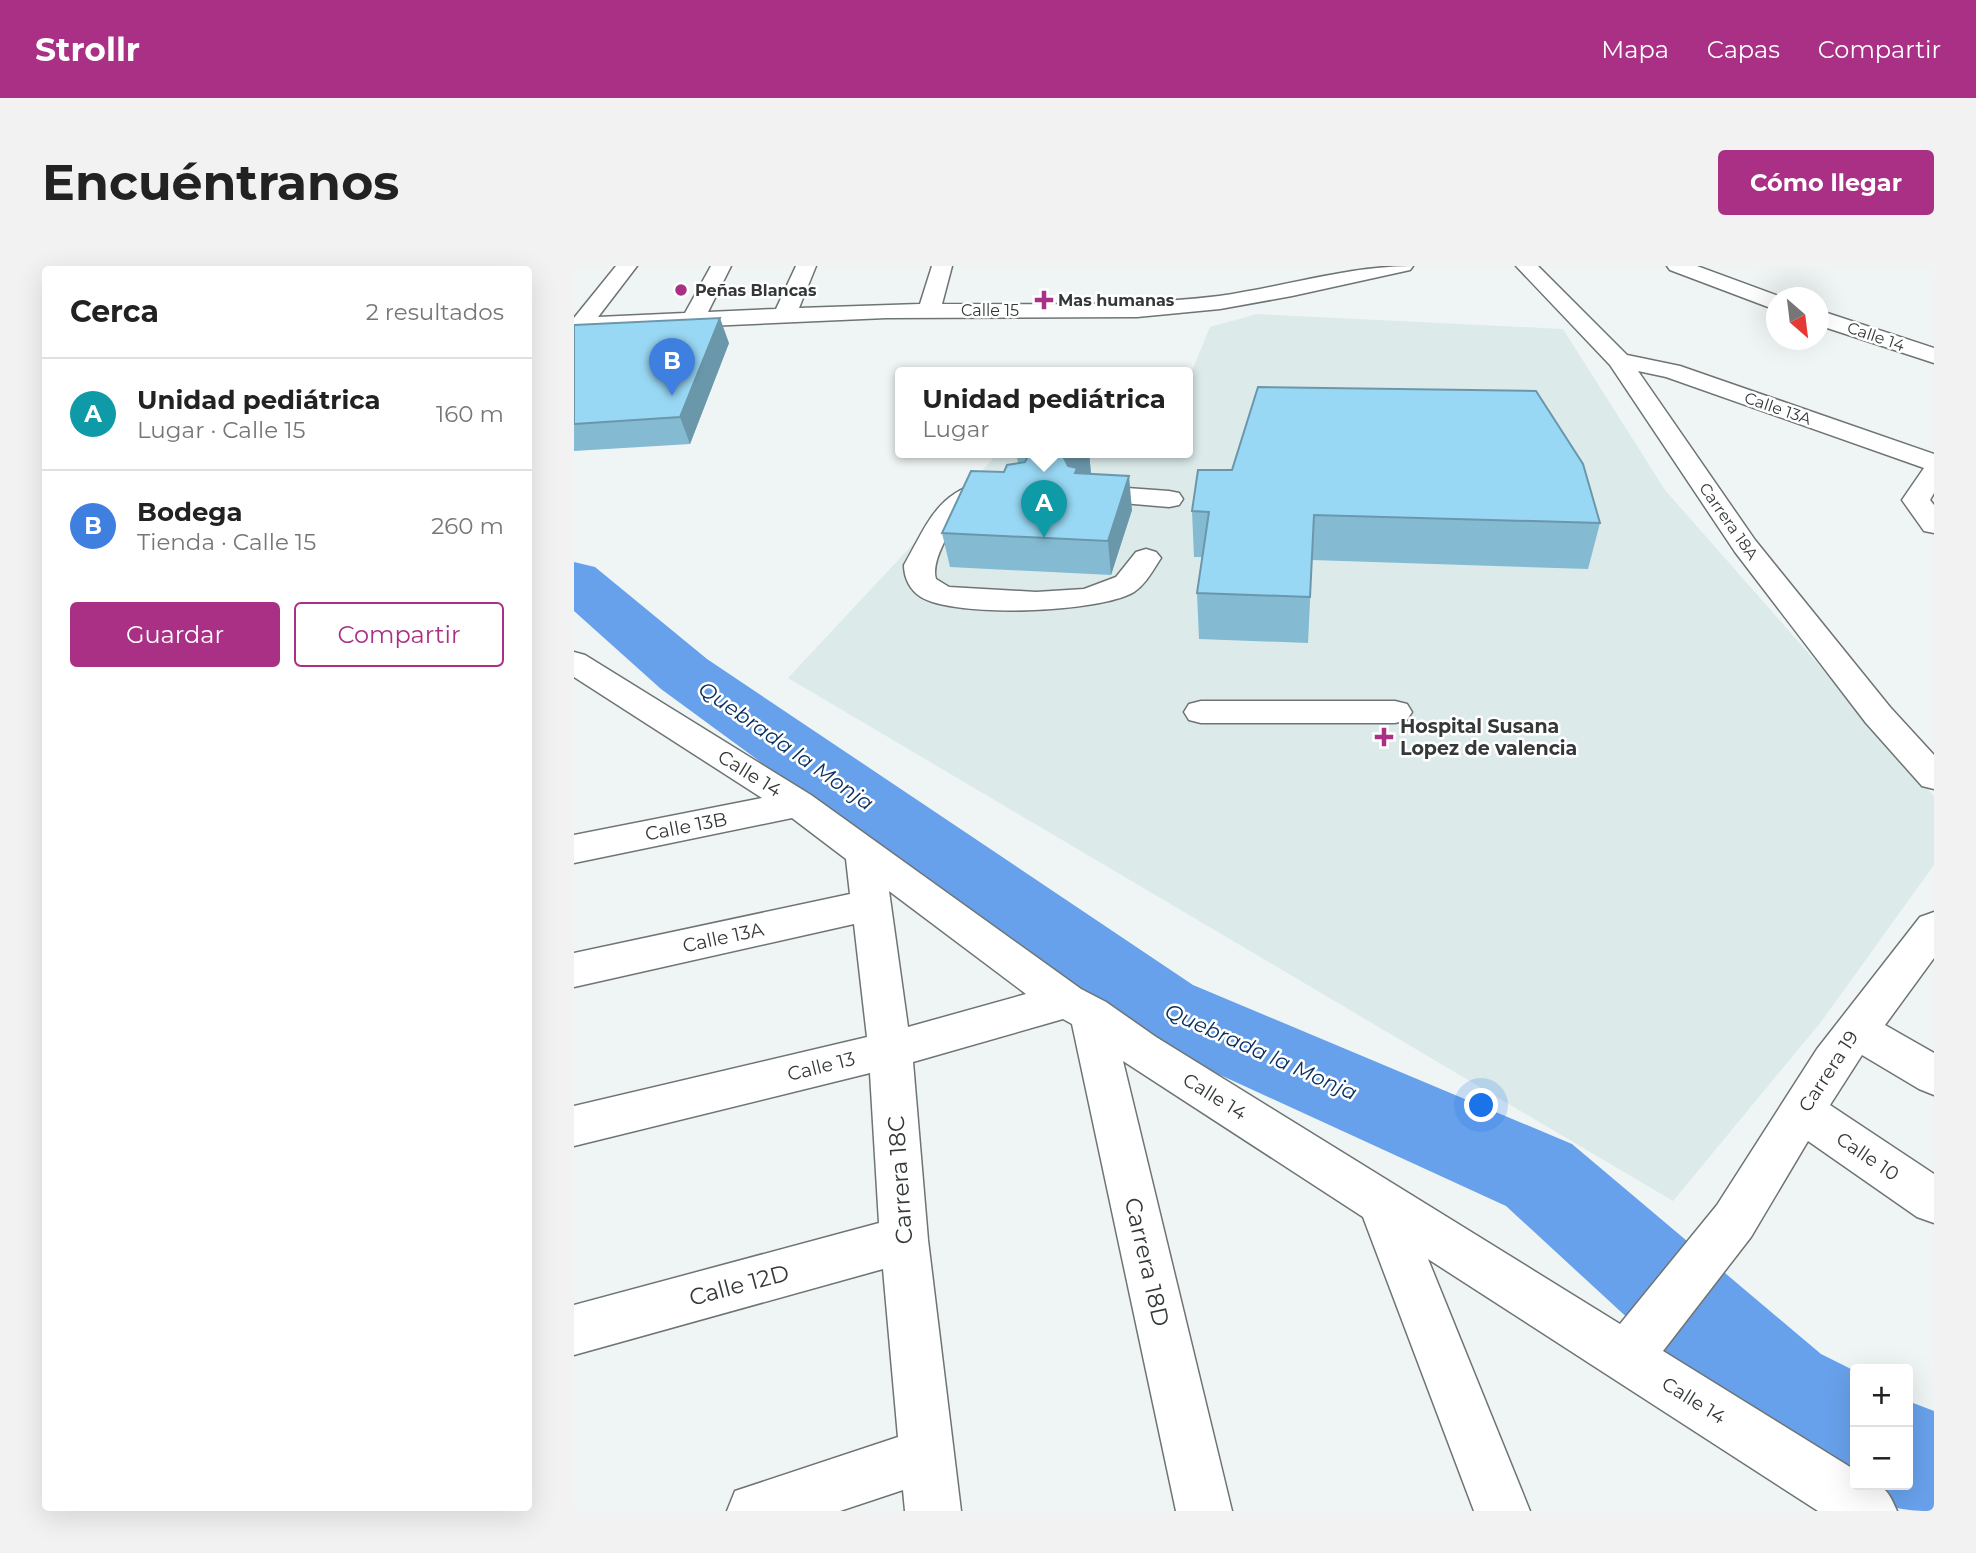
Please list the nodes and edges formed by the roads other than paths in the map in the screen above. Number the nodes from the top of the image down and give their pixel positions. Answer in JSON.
{"nodes":[{"id":1,"x":627,"y":266,"type":"edge"},
{"id":2,"x":721,"y":266,"type":"edge"},
{"id":3,"x":806,"y":266,"type":"edge"},
{"id":4,"x":942,"y":266,"type":"edge"},
{"id":5,"x":1403,"y":266,"type":"edge"},
{"id":6,"x":1526,"y":266,"type":"edge"},
{"id":7,"x":1677,"y":266,"type":"edge"},
{"id":8,"x":1766,"y":298,"type":"edge"},
{"id":9,"x":929,"y":311,"type":"junction"},
{"id":10,"x":785,"y":314,"type":"junction"},
{"id":11,"x":694,"y":317,"type":"junction"},
{"id":12,"x":1829,"y":321,"type":"edge"},
{"id":13,"x":578,"y":325,"type":"edge"},
{"id":14,"x":1934,"y":356,"type":"edge"},
{"id":15,"x":1619,"y":360,"type":"junction"},
{"id":16,"x":1934,"y":463,"type":"edge"},
{"id":17,"x":1934,"y":472,"type":"edge"},
{"id":18,"x":1018,"y":489,"type":"edge"},
{"id":19,"x":1085,"y":493,"type":"edge"},
{"id":20,"x":1169,"y":499,"type":"dead end"},
{"id":21,"x":1934,"y":525,"type":"edge"},
{"id":22,"x":1146,"y":558,"type":"dead end"},
{"id":23,"x":574,"y":662,"type":"edge"},
{"id":24,"x":1200,"y":712,"type":"dead end"},
{"id":25,"x":1395,"y":712,"type":"dead end"},
{"id":26,"x":1934,"y":777,"type":"edge"},
{"id":27,"x":798,"y":804,"type":"junction"},
{"id":28,"x":574,"y":849,"type":"edge"},
{"id":29,"x":864,"y":850,"type":"junction"},
{"id":30,"x":871,"y":905,"type":"junction"},
{"id":31,"x":1934,"y":928,"type":"edge"},
{"id":32,"x":574,"y":970,"type":"edge"},
{"id":33,"x":1079,"y":1007,"type":"junction"},
{"id":34,"x":1855,"y":1029,"type":"junction"},
{"id":35,"x":890,"y":1050,"type":"junction"},
{"id":36,"x":1934,"y":1076,"type":"edge"},
{"id":37,"x":1802,"y":1111,"type":"junction"},
{"id":38,"x":574,"y":1126,"type":"edge"},
{"id":39,"x":1934,"y":1201,"type":"edge"},
{"id":40,"x":1382,"y":1202,"type":"junction"},
{"id":41,"x":904,"y":1240,"type":"junction"},
{"id":42,"x":574,"y":1330,"type":"edge"},
{"id":43,"x":1639,"y":1341,"type":"junction"},
{"id":44,"x":927,"y":1455,"type":"junction"},
{"id":45,"x":755,"y":1511,"type":"edge"},
{"id":46,"x":933,"y":1511,"type":"edge"},
{"id":47,"x":1204,"y":1511,"type":"edge"},
{"id":48,"x":1502,"y":1511,"type":"edge"},
{"id":49,"x":1869,"y":1511,"type":"edge"}],
"edges":[{"from":1,"to":13,"type":"street"},
{"from":2,"to":11,"type":"street"},
{"from":3,"to":10,"type":"street"},
{"from":4,"to":9,"type":"street"},
{"from":5,"to":9,"type":"street","name":"Calle 15"},
{"from":6,"to":15,"type":"street","name":"Carrera 18A"},
{"from":7,"to":8,"type":"street"},
{"from":9,"to":10,"type":"street","name":"Calle 15"},
{"from":10,"to":11,"type":"street","name":"Calle 15"},
{"from":11,"to":13,"type":"street","name":"Calle 15"},
{"from":12,"to":14,"type":"street","name":"Calle 14"},
{"from":15,"to":16,"type":"street","name":"Calle 13A"},
{"from":15,"to":26,"type":"street","name":"Carrera 18A"},
{"from":17,"to":21,"type":"street"},
{"from":18,"to":22,"type":"street"},
{"from":19,"to":20,"type":"street"},
{"from":23,"to":27,"type":"street","name":"Calle 14"},
{"from":24,"to":25,"type":"street"},
{"from":27,"to":28,"type":"street","name":"Calle 13B"},
{"from":27,"to":29,"type":"street","name":"Calle 14"},
{"from":29,"to":30,"type":"street","name":"Carrera 18C"},
{"from":29,"to":33,"type":"street","name":"Calle 14"},
{"from":30,"to":32,"type":"street","name":"Calle 13A"},
{"from":30,"to":35,"type":"street","name":"Carrera 18C"},
{"from":31,"to":34,"type":"street","name":"Carrera 19"},
{"from":33,"to":35,"type":"street","name":"Calle 13"},
{"from":33,"to":40,"type":"street","name":"Calle 14"},
{"from":33,"to":47,"type":"street","name":"Carrera 18D"},
{"from":34,"to":36,"type":"street"},
{"from":34,"to":37,"type":"street","name":"Carrera 19"},
{"from":35,"to":38,"type":"street","name":"Calle 13"},
{"from":35,"to":41,"type":"street","name":"Carrera 18C"},
{"from":37,"to":39,"type":"street","name":"Calle 10"},
{"from":37,"to":43,"type":"street","name":"Carrera 19"},
{"from":40,"to":43,"type":"street","name":"Calle 14"},
{"from":40,"to":48,"type":"street"},
{"from":41,"to":42,"type":"street","name":"Calle 12D"},
{"from":41,"to":44,"type":"street","name":"Carrera 18C"},
{"from":43,"to":49,"type":"street","name":"Calle 14"},
{"from":44,"to":45,"type":"street"},
{"from":44,"to":46,"type":"street","name":"Carrera 18C"}]}
